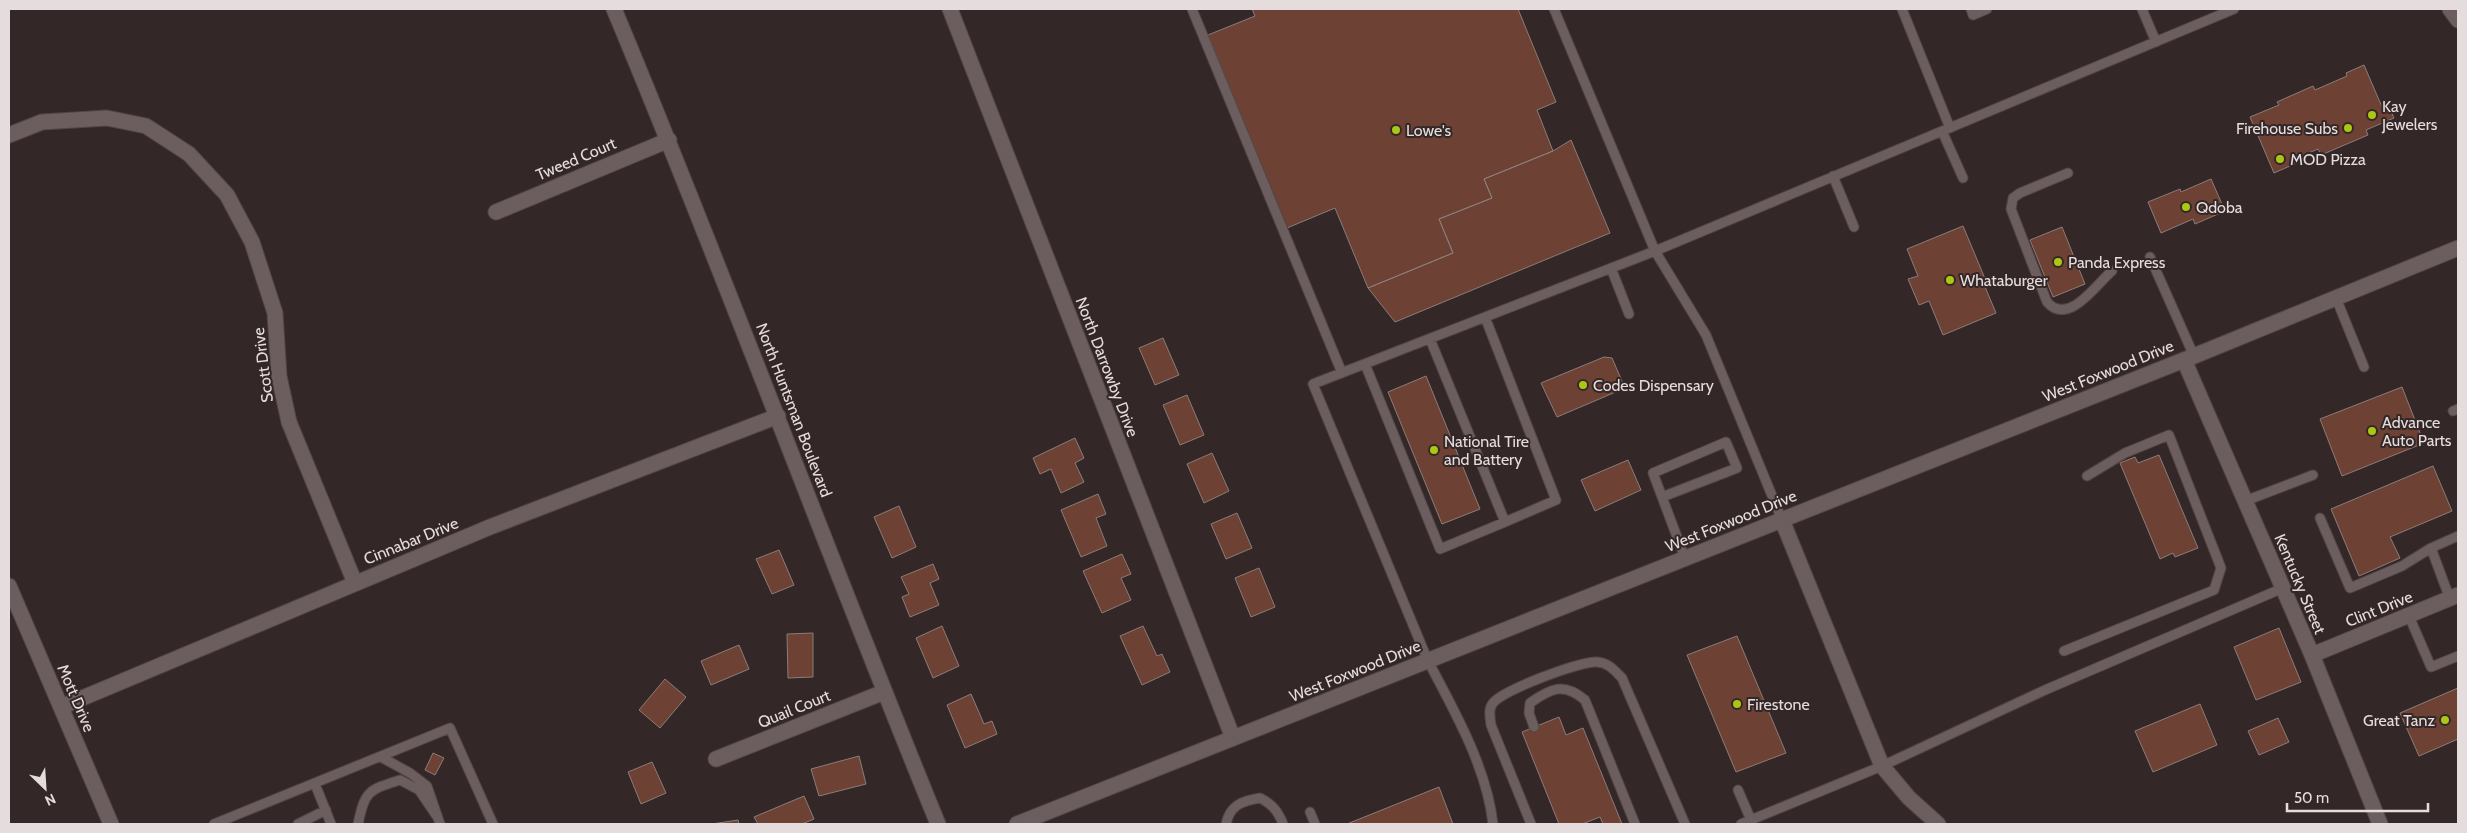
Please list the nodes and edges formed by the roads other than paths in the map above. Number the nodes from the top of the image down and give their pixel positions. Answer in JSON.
{"nodes":[{"id":1,"x":614,"y":9,"type":"edge"},
{"id":2,"x":950,"y":9,"type":"edge"},
{"id":3,"x":1192,"y":9,"type":"edge"},
{"id":4,"x":1554,"y":9,"type":"edge"},
{"id":5,"x":1902,"y":9,"type":"edge"},
{"id":6,"x":1971,"y":9,"type":"edge"},
{"id":7,"x":1987,"y":9,"type":"edge"},
{"id":8,"x":2142,"y":9,"type":"edge"},
{"id":9,"x":2234,"y":9,"type":"edge"},
{"id":10,"x":2450,"y":9,"type":"edge"},
{"id":11,"x":2458,"y":20,"type":"edge"},
{"id":12,"x":2156,"y":42,"type":"junction"},
{"id":13,"x":1946,"y":129,"type":"junction"},
{"id":14,"x":9,"y":135,"type":"edge"},
{"id":15,"x":669,"y":140,"type":"junction"},
{"id":16,"x":2068,"y":173,"type":"dead end"},
{"id":17,"x":1834,"y":176,"type":"junction"},
{"id":18,"x":1963,"y":178,"type":"dead end"},
{"id":19,"x":496,"y":212,"type":"dead end"},
{"id":20,"x":1854,"y":227,"type":"dead end"},
{"id":21,"x":2458,"y":248,"type":"edge"},
{"id":22,"x":1655,"y":251,"type":"junction"},
{"id":23,"x":2150,"y":257,"type":"dead end"},
{"id":24,"x":1611,"y":268,"type":"junction"},
{"id":25,"x":2112,"y":271,"type":"dead end"},
{"id":26,"x":2336,"y":298,"type":"junction"},
{"id":27,"x":1629,"y":314,"type":"dead end"},
{"id":28,"x":1485,"y":317,"type":"junction"},
{"id":29,"x":1430,"y":338,"type":"junction"},
{"id":30,"x":2189,"y":358,"type":"junction"},
{"id":31,"x":1365,"y":364,"type":"junction"},
{"id":32,"x":2364,"y":367,"type":"dead end"},
{"id":33,"x":1342,"y":373,"type":"junction"},
{"id":34,"x":778,"y":416,"type":"junction"},
{"id":35,"x":2314,"y":475,"type":"dead end"},
{"id":36,"x":2087,"y":476,"type":"dead end"},
{"id":37,"x":1662,"y":497,"type":"junction"},
{"id":38,"x":2245,"y":500,"type":"junction"},
{"id":39,"x":2320,"y":518,"type":"dead end"},
{"id":40,"x":1782,"y":520,"type":"junction"},
{"id":41,"x":1505,"y":522,"type":"junction"},
{"id":42,"x":2458,"y":536,"type":"edge"},
{"id":43,"x":2431,"y":548,"type":"junction"},
{"id":44,"x":1685,"y":558,"type":"junction"},
{"id":45,"x":355,"y":583,"type":"junction"},
{"id":46,"x":9,"y":586,"type":"edge"},
{"id":47,"x":2283,"y":588,"type":"junction"},
{"id":48,"x":2454,"y":597,"type":"edge"},
{"id":49,"x":2409,"y":616,"type":"junction"},
{"id":50,"x":2064,"y":651,"type":"dead end"},
{"id":51,"x":2312,"y":655,"type":"junction"},
{"id":52,"x":2458,"y":656,"type":"edge"},
{"id":53,"x":1428,"y":660,"type":"junction"},
{"id":54,"x":884,"y":692,"type":"junction"},
{"id":55,"x":61,"y":707,"type":"junction"},
{"id":56,"x":1534,"y":727,"type":"dead end"},
{"id":57,"x":1233,"y":738,"type":"junction"},
{"id":58,"x":381,"y":757,"type":"junction"},
{"id":59,"x":716,"y":759,"type":"dead end"},
{"id":60,"x":1882,"y":766,"type":"junction"},
{"id":61,"x":315,"y":784,"type":"junction"},
{"id":62,"x":1738,"y":790,"type":"dead end"},
{"id":63,"x":326,"y":810,"type":"junction"},
{"id":64,"x":1310,"y":812,"type":"dead end"},
{"id":65,"x":1751,"y":820,"type":"junction"},
{"id":66,"x":439,"y":821,"type":"edge"},
{"id":67,"x":306,"y":822,"type":"edge"},
{"id":68,"x":111,"y":824,"type":"edge"},
{"id":69,"x":214,"y":824,"type":"edge"},
{"id":70,"x":298,"y":824,"type":"edge"},
{"id":71,"x":331,"y":824,"type":"edge"},
{"id":72,"x":358,"y":824,"type":"edge"},
{"id":73,"x":492,"y":824,"type":"edge"},
{"id":74,"x":938,"y":824,"type":"edge"},
{"id":75,"x":1017,"y":824,"type":"edge"},
{"id":76,"x":1226,"y":824,"type":"edge"},
{"id":77,"x":1283,"y":824,"type":"edge"},
{"id":78,"x":1315,"y":824,"type":"edge"},
{"id":79,"x":1493,"y":824,"type":"edge"},
{"id":80,"x":1531,"y":824,"type":"edge"},
{"id":81,"x":1634,"y":824,"type":"edge"},
{"id":82,"x":1685,"y":824,"type":"edge"},
{"id":83,"x":1741,"y":824,"type":"edge"},
{"id":84,"x":1938,"y":824,"type":"edge"},
{"id":85,"x":2380,"y":824,"type":"edge"}],
"edges":[{"from":1,"to":15,"type":"street","name":"North Huntsman Boulevard"},
{"from":2,"to":57,"type":"street","name":"North Darrowby Drive"},
{"from":3,"to":33,"type":"lane"},
{"from":4,"to":22,"type":"lane"},
{"from":5,"to":13,"type":"lane"},
{"from":6,"to":7,"type":"lane"},
{"from":8,"to":12,"type":"lane"},
{"from":9,"to":12,"type":"lane"},
{"from":10,"to":11,"type":"street"},
{"from":12,"to":13,"type":"lane"},
{"from":13,"to":17,"type":"lane"},
{"from":13,"to":18,"type":"lane"},
{"from":14,"to":45,"type":"street","name":"Scott Drive"},
{"from":15,"to":19,"type":"street","name":"Tweed Court"},
{"from":15,"to":34,"type":"street","name":"North Huntsman Boulevard"},
{"from":16,"to":25,"type":"lane"},
{"from":17,"to":20,"type":"lane"},
{"from":17,"to":22,"type":"lane"},
{"from":21,"to":26,"type":"street","name":"West Foxwood Drive"},
{"from":22,"to":24,"type":"lane"},
{"from":22,"to":40,"type":"lane"},
{"from":23,"to":30,"type":"lane"},
{"from":24,"to":27,"type":"lane"},
{"from":24,"to":28,"type":"lane"},
{"from":26,"to":30,"type":"street","name":"West Foxwood Drive"},
{"from":26,"to":32,"type":"lane"},
{"from":28,"to":29,"type":"lane"},
{"from":28,"to":41,"type":"lane"},
{"from":29,"to":31,"type":"lane"},
{"from":29,"to":41,"type":"lane"},
{"from":30,"to":38,"type":"street","name":"Kentucky Street"},
{"from":30,"to":40,"type":"street","name":"West Foxwood Drive"},
{"from":31,"to":33,"type":"lane"},
{"from":31,"to":41,"type":"lane"},
{"from":33,"to":53,"type":"lane"},
{"from":34,"to":45,"type":"street","name":"Cinnabar Drive"},
{"from":34,"to":54,"type":"street","name":"North Huntsman Boulevard"},
{"from":35,"to":38,"type":"lane"},
{"from":36,"to":50,"type":"lane"},
{"from":37,"to":37,"type":"lane"},
{"from":37,"to":44,"type":"lane"},
{"from":38,"to":47,"type":"street","name":"Kentucky Street"},
{"from":39,"to":43,"type":"lane"},
{"from":40,"to":44,"type":"street","name":"West Foxwood Drive"},
{"from":40,"to":60,"type":"street"},
{"from":42,"to":43,"type":"lane"},
{"from":43,"to":48,"type":"lane"},
{"from":44,"to":53,"type":"street","name":"West Foxwood Drive"},
{"from":45,"to":55,"type":"street","name":"Cinnabar Drive"},
{"from":46,"to":55,"type":"street","name":"Mott Drive"},
{"from":47,"to":51,"type":"street","name":"Kentucky Street"},
{"from":47,"to":60,"type":"lane"},
{"from":48,"to":49,"type":"street","name":"Clint Drive"},
{"from":49,"to":51,"type":"street","name":"Clint Drive"},
{"from":49,"to":52,"type":"lane"},
{"from":51,"to":85,"type":"street","name":"Kentucky Street"},
{"from":53,"to":57,"type":"street","name":"West Foxwood Drive"},
{"from":53,"to":79,"type":"lane"},
{"from":54,"to":59,"type":"street","name":"Quail Court"},
{"from":54,"to":74,"type":"street","name":"North Huntsman Boulevard"},
{"from":55,"to":68,"type":"street","name":"Mott Drive"},
{"from":56,"to":81,"type":"lane"},
{"from":57,"to":75,"type":"street","name":"West Foxwood Drive"},
{"from":58,"to":61,"type":"lane"},
{"from":58,"to":66,"type":"lane"},
{"from":58,"to":73,"type":"lane"},
{"from":60,"to":65,"type":"lane"},
{"from":60,"to":84,"type":"street"},
{"from":61,"to":63,"type":"lane"},
{"from":61,"to":69,"type":"lane"},
{"from":62,"to":65,"type":"lane"},
{"from":63,"to":67,"type":"lane"},
{"from":63,"to":71,"type":"lane"},
{"from":64,"to":78,"type":"lane"},
{"from":65,"to":83,"type":"lane"},
{"from":66,"to":72,"type":"lane"},
{"from":67,"to":70,"type":"lane"},
{"from":76,"to":77,"type":"lane"},
{"from":80,"to":82,"type":"lane"}]}
